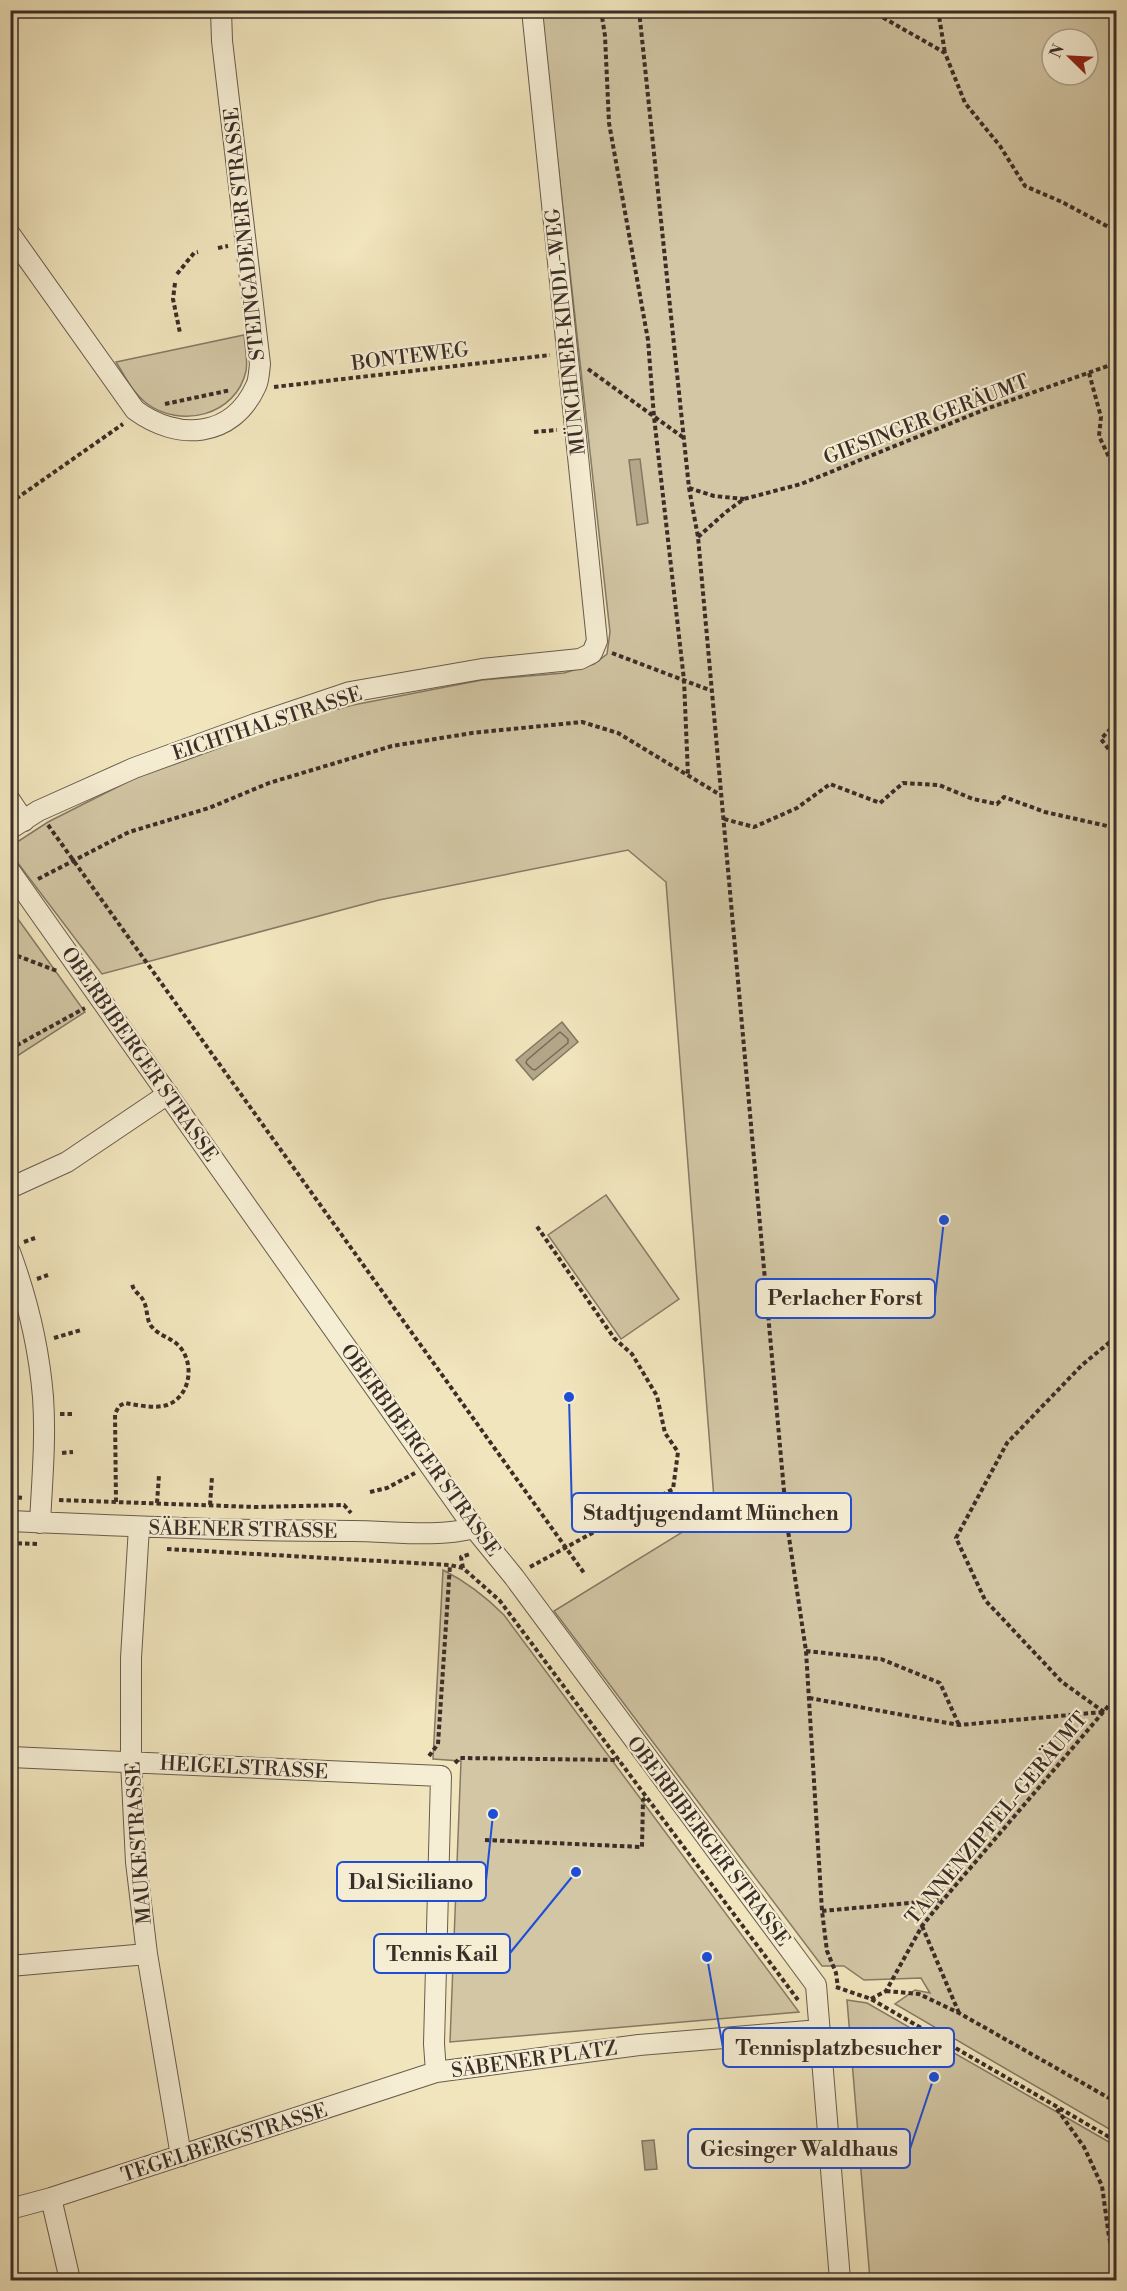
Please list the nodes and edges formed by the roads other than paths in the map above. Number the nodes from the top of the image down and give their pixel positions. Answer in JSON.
{"nodes":[{"id":1,"x":221,"y":10,"type":"edge"},
{"id":2,"x":532,"y":10,"type":"edge"},
{"id":3,"x":10,"y":234,"type":"edge"},
{"id":4,"x":593,"y":649,"type":"joint"},
{"id":5,"x":10,"y":800,"type":"edge"},
{"id":6,"x":24,"y":820,"type":"edge"},
{"id":7,"x":16,"y":879,"type":"edge"},
{"id":8,"x":168,"y":1094,"type":"junction"},
{"id":9,"x":10,"y":1188,"type":"edge"},
{"id":10,"x":10,"y":1252,"type":"edge"},
{"id":11,"x":10,"y":1521,"type":"edge"},
{"id":12,"x":40,"y":1523,"type":"junction"},
{"id":13,"x":139,"y":1527,"type":"junction"},
{"id":14,"x":474,"y":1528,"type":"junction"},
{"id":15,"x":10,"y":1757,"type":"edge"},
{"id":16,"x":131,"y":1761,"type":"junction"},
{"id":17,"x":441,"y":1776,"type":"joint"},
{"id":18,"x":147,"y":1954,"type":"junction"},
{"id":19,"x":10,"y":1966,"type":"edge"},
{"id":20,"x":820,"y":2030,"type":"junction"},
{"id":21,"x":436,"y":2072,"type":"junction"},
{"id":22,"x":182,"y":2156,"type":"junction"},
{"id":23,"x":51,"y":2198,"type":"junction"},
{"id":24,"x":10,"y":2209,"type":"edge"},
{"id":25,"x":70,"y":2280,"type":"edge"},
{"id":26,"x":840,"y":2280,"type":"edge"}],
"edges":[{"from":1,"to":3,"type":"street","name":"STEINGADENER STRASSE"},
{"from":2,"to":4,"type":"street","name":"MÜNCHNER-KINDL-WEG"},
{"from":4,"to":6,"type":"street","name":"EICHTHALSTRASSE"},
{"from":5,"to":6,"type":"street"},
{"from":7,"to":8,"type":"street","name":"OBERBIBERGER STRASSE"},
{"from":8,"to":9,"type":"street"},
{"from":8,"to":14,"type":"street","name":"OBERBIBERGER STRASSE"},
{"from":10,"to":12,"type":"street"},
{"from":11,"to":12,"type":"street","name":"SÄBENER STRASSE"},
{"from":12,"to":13,"type":"street","name":"SÄBENER STRASSE"},
{"from":13,"to":14,"type":"street","name":"SÄBENER STRASSE"},
{"from":13,"to":16,"type":"street","name":"MAUKESTRASSE"},
{"from":14,"to":20,"type":"street","name":"OBERBIBERGER STRASSE"},
{"from":15,"to":16,"type":"street","name":"HEIGELSTRASSE"},
{"from":16,"to":17,"type":"street","name":"HEIGELSTRASSE"},
{"from":16,"to":18,"type":"street","name":"MAUKESTRASSE"},
{"from":17,"to":21,"type":"street","name":"SÄBENER PLATZ"},
{"from":18,"to":19,"type":"street"},
{"from":18,"to":22,"type":"street","name":"MAUKESTRASSE"},
{"from":20,"to":21,"type":"street","name":"SÄBENER PLATZ"},
{"from":20,"to":26,"type":"street","name":"OBERBIBERGER STRASSE"},
{"from":21,"to":22,"type":"street","name":"TEGELBERGSTRASSE"},
{"from":22,"to":23,"type":"street","name":"TEGELBERGSTRASSE"},
{"from":23,"to":24,"type":"street","name":"TEGELBERGSTRASSE"},
{"from":23,"to":25,"type":"street"}]}
